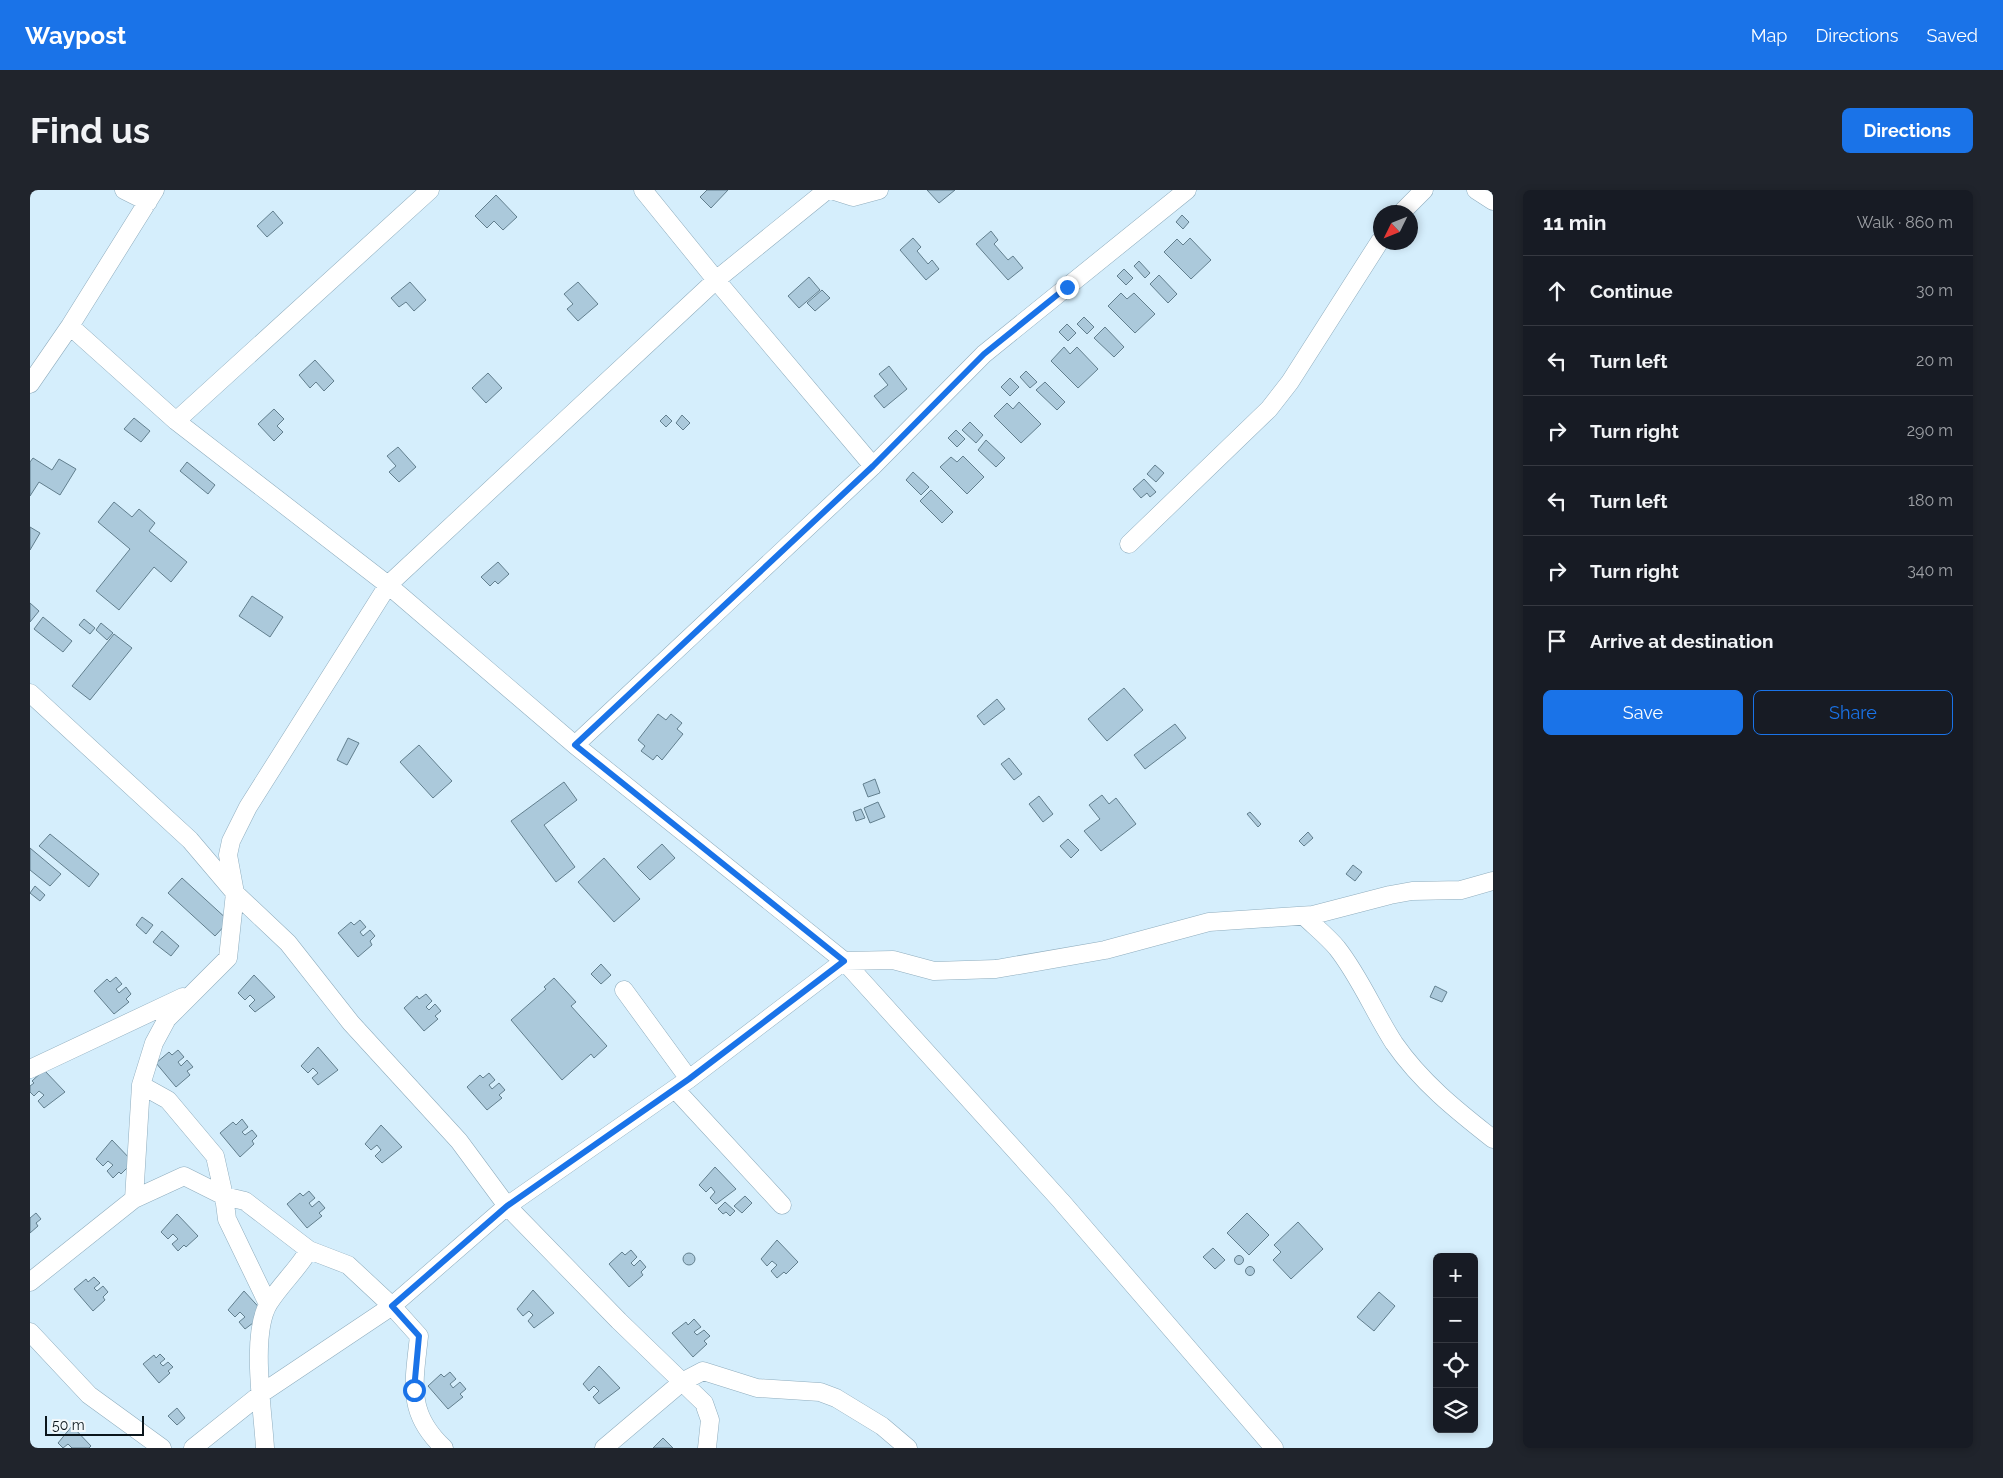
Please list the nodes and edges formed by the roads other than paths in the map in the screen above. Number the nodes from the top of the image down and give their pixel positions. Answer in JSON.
{"nodes":[{"id":1,"x":124,"y":190,"type":"edge"},
{"id":2,"x":430,"y":190,"type":"edge"},
{"id":3,"x":644,"y":190,"type":"edge"},
{"id":4,"x":826,"y":190,"type":"edge"},
{"id":5,"x":831,"y":190,"type":"edge"},
{"id":6,"x":878,"y":190,"type":"edge"},
{"id":7,"x":1187,"y":190,"type":"edge"},
{"id":8,"x":1424,"y":190,"type":"edge"},
{"id":9,"x":1476,"y":190,"type":"edge"},
{"id":10,"x":152,"y":196,"type":"edge"},
{"id":11,"x":1493,"y":202,"type":"edge"},
{"id":12,"x":1409,"y":205,"type":"edge"},
{"id":13,"x":1374,"y":250,"type":"edge"},
{"id":14,"x":716,"y":280,"type":"junction"},
{"id":15,"x":70,"y":326,"type":"junction"},
{"id":16,"x":30,"y":384,"type":"edge"},
{"id":17,"x":176,"y":421,"type":"junction"},
{"id":18,"x":873,"y":466,"type":"junction"},
{"id":19,"x":1129,"y":544,"type":"dead end"},
{"id":20,"x":388,"y":585,"type":"junction"},
{"id":21,"x":30,"y":693,"type":"edge"},
{"id":22,"x":575,"y":745,"type":"junction"},
{"id":23,"x":1493,"y":880,"type":"edge"},
{"id":24,"x":235,"y":893,"type":"junction"},
{"id":25,"x":1304,"y":916,"type":"junction"},
{"id":26,"x":844,"y":961,"type":"junction"},
{"id":27,"x":624,"y":990,"type":"dead end"},
{"id":28,"x":197,"y":991,"type":"junction"},
{"id":29,"x":30,"y":1069,"type":"edge"},
{"id":30,"x":682,"y":1084,"type":"junction"},
{"id":31,"x":140,"y":1085,"type":"junction"},
{"id":32,"x":1493,"y":1139,"type":"edge"},
{"id":33,"x":224,"y":1196,"type":"junction"},
{"id":34,"x":134,"y":1198,"type":"junction"},
{"id":35,"x":782,"y":1205,"type":"dead end"},
{"id":36,"x":507,"y":1206,"type":"junction"},
{"id":37,"x":309,"y":1250,"type":"junction"},
{"id":38,"x":30,"y":1282,"type":"edge"},
{"id":39,"x":268,"y":1304,"type":"junction"},
{"id":40,"x":392,"y":1306,"type":"junction"},
{"id":41,"x":30,"y":1332,"type":"edge"},
{"id":42,"x":682,"y":1382,"type":"junction"},
{"id":43,"x":262,"y":1393,"type":"junction"},
{"id":44,"x":1265,"y":1445,"type":"edge"},
{"id":45,"x":162,"y":1448,"type":"edge"},
{"id":46,"x":193,"y":1448,"type":"edge"},
{"id":47,"x":265,"y":1448,"type":"edge"},
{"id":48,"x":444,"y":1448,"type":"edge"},
{"id":49,"x":604,"y":1448,"type":"edge"},
{"id":50,"x":707,"y":1448,"type":"edge"},
{"id":51,"x":908,"y":1448,"type":"edge"}],
"edges":[{"from":1,"to":10,"type":"street"},
{"from":2,"to":17,"type":"street"},
{"from":3,"to":14,"type":"street"},
{"from":4,"to":14,"type":"street"},
{"from":5,"to":6,"type":"street"},
{"from":7,"to":18,"type":"street"},
{"from":8,"to":12,"type":"street"},
{"from":9,"to":11,"type":"street"},
{"from":10,"to":15,"type":"street"},
{"from":13,"to":19,"type":"street"},
{"from":14,"to":18,"type":"street"},
{"from":14,"to":20,"type":"street"},
{"from":15,"to":16,"type":"street"},
{"from":15,"to":17,"type":"street"},
{"from":17,"to":20,"type":"street"},
{"from":18,"to":22,"type":"street"},
{"from":20,"to":22,"type":"street"},
{"from":20,"to":24,"type":"street"},
{"from":21,"to":24,"type":"street"},
{"from":22,"to":26,"type":"street"},
{"from":23,"to":25,"type":"street"},
{"from":24,"to":28,"type":"street"},
{"from":24,"to":36,"type":"street"},
{"from":25,"to":26,"type":"street"},
{"from":25,"to":32,"type":"street"},
{"from":26,"to":30,"type":"street"},
{"from":26,"to":44,"type":"street"},
{"from":27,"to":30,"type":"street"},
{"from":28,"to":29,"type":"street"},
{"from":28,"to":31,"type":"street"},
{"from":30,"to":35,"type":"street"},
{"from":30,"to":36,"type":"street"},
{"from":31,"to":33,"type":"street"},
{"from":31,"to":34,"type":"street"},
{"from":33,"to":34,"type":"street"},
{"from":33,"to":37,"type":"street"},
{"from":33,"to":39,"type":"street"},
{"from":34,"to":38,"type":"street"},
{"from":36,"to":40,"type":"street"},
{"from":36,"to":42,"type":"street"},
{"from":37,"to":39,"type":"street"},
{"from":37,"to":40,"type":"street"},
{"from":39,"to":43,"type":"street"},
{"from":40,"to":43,"type":"street"},
{"from":40,"to":48,"type":"street"},
{"from":41,"to":45,"type":"street"},
{"from":42,"to":49,"type":"street"},
{"from":42,"to":50,"type":"street"},
{"from":42,"to":51,"type":"street"},
{"from":43,"to":46,"type":"street"},
{"from":43,"to":47,"type":"street"}]}
